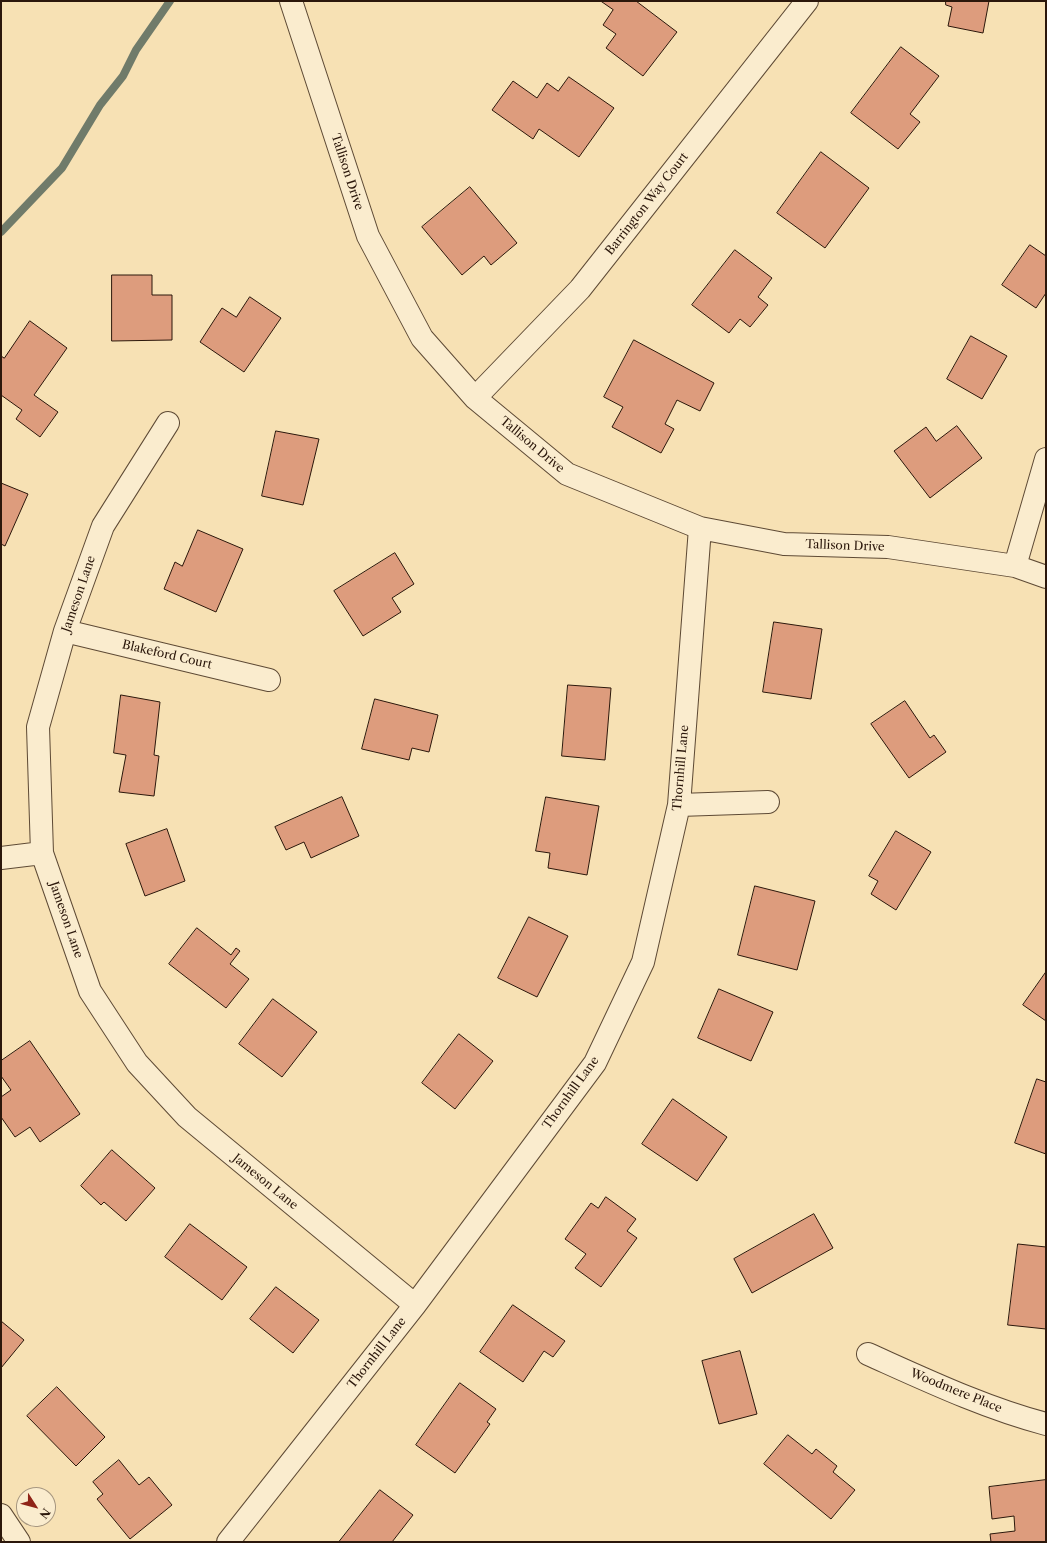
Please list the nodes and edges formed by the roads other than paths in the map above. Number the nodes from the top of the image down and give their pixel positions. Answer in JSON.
{"nodes":[{"id":1,"x":291,"y":1,"type":"edge"},
{"id":2,"x":806,"y":1,"type":"edge"},
{"id":3,"x":475,"y":398,"type":"junction"},
{"id":4,"x":168,"y":423,"type":"dead end"},
{"id":5,"x":1046,"y":459,"type":"edge"},
{"id":6,"x":700,"y":528,"type":"junction"},
{"id":7,"x":1014,"y":566,"type":"junction"},
{"id":8,"x":1046,"y":577,"type":"edge"},
{"id":9,"x":65,"y":631,"type":"junction"},
{"id":10,"x":269,"y":680,"type":"dead end"},
{"id":11,"x":768,"y":802,"type":"dead end"},
{"id":12,"x":679,"y":805,"type":"junction"},
{"id":13,"x":42,"y":853,"type":"junction"},
{"id":14,"x":1,"y":858,"type":"edge"},
{"id":15,"x":415,"y":1305,"type":"junction"},
{"id":16,"x":868,"y":1354,"type":"dead end"},
{"id":17,"x":1046,"y":1424,"type":"edge"},
{"id":18,"x":1,"y":1515,"type":"edge"},
{"id":19,"x":19,"y":1542,"type":"edge"},
{"id":20,"x":228,"y":1542,"type":"edge"}],
"edges":[{"from":1,"to":3,"type":"street","name":"Tallison Drive"},
{"from":2,"to":3,"type":"street","name":"Barrington Way Court"},
{"from":3,"to":6,"type":"street","name":"Tallison Drive"},
{"from":4,"to":9,"type":"street","name":"Jameson Lane"},
{"from":5,"to":7,"type":"street"},
{"from":6,"to":7,"type":"street","name":"Tallison Drive"},
{"from":6,"to":12,"type":"street","name":"Thornhill Lane"},
{"from":7,"to":8,"type":"street","name":"Tallison Drive"},
{"from":9,"to":10,"type":"street","name":"Blakeford Court"},
{"from":9,"to":13,"type":"street","name":"Jameson Lane"},
{"from":11,"to":12,"type":"street"},
{"from":12,"to":15,"type":"street","name":"Thornhill Lane"},
{"from":13,"to":14,"type":"street"},
{"from":13,"to":15,"type":"street","name":"Jameson Lane"},
{"from":15,"to":20,"type":"street","name":"Thornhill Lane"},
{"from":16,"to":17,"type":"street","name":"Woodmere Place"},
{"from":18,"to":19,"type":"street"}]}
